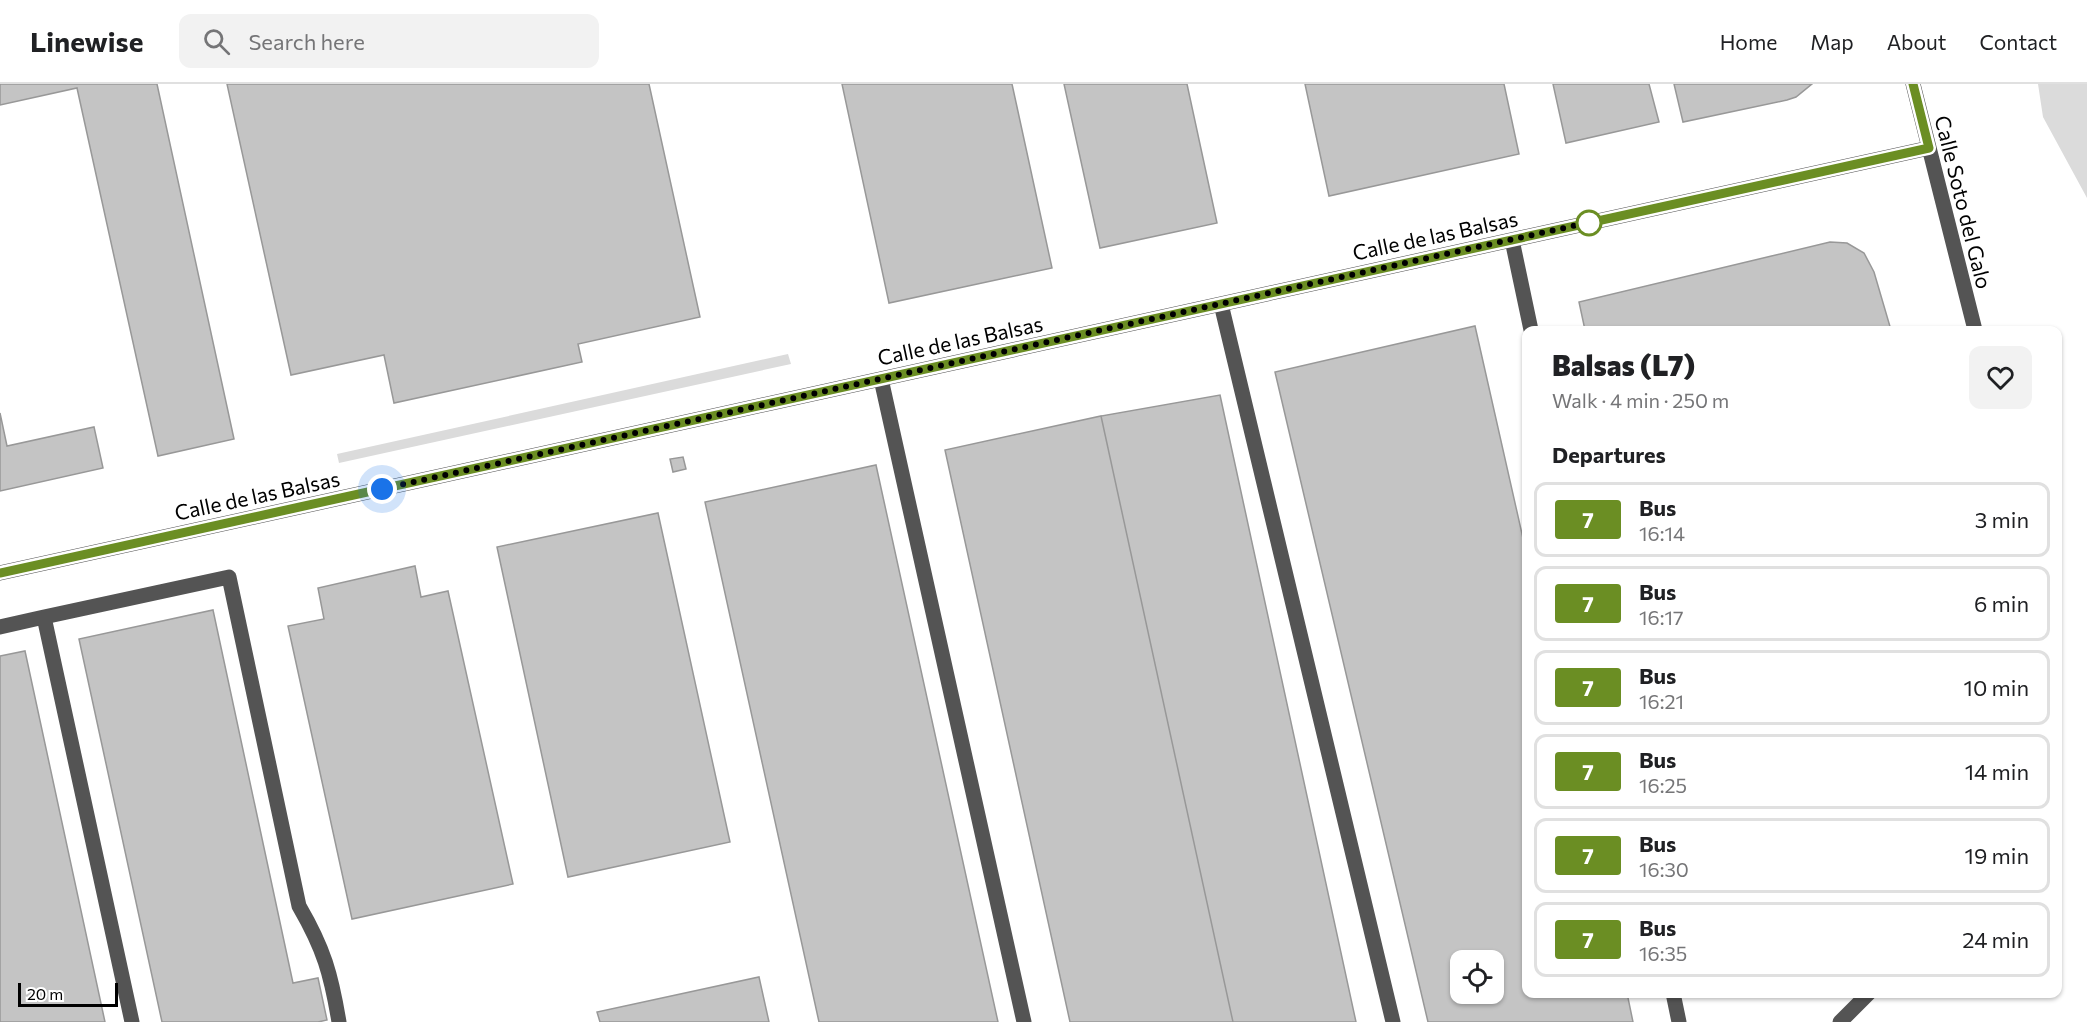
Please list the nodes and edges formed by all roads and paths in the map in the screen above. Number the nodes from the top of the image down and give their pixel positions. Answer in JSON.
{"nodes":[{"id":1,"x":1913,"y":84,"type":"edge"},
{"id":2,"x":1929,"y":148,"type":"junction"},
{"id":3,"x":1512,"y":240,"type":"junction"},
{"id":4,"x":1221,"y":304,"type":"junction"},
{"id":5,"x":1530,"y":326,"type":"edge"},
{"id":6,"x":1974,"y":326,"type":"edge"},
{"id":7,"x":881,"y":379,"type":"junction"},
{"id":8,"x":0,"y":573,"type":"edge"},
{"id":9,"x":44,"y":617,"type":"junction"},
{"id":10,"x":0,"y":627,"type":"edge"},
{"id":11,"x":1674,"y":998,"type":"edge"},
{"id":12,"x":1864,"y":998,"type":"edge"},
{"id":13,"x":132,"y":1022,"type":"edge"},
{"id":14,"x":339,"y":1022,"type":"edge"},
{"id":15,"x":1024,"y":1022,"type":"edge"},
{"id":16,"x":1393,"y":1022,"type":"edge"},
{"id":17,"x":1679,"y":1022,"type":"edge"},
{"id":18,"x":1840,"y":1022,"type":"edge"}],
"edges":[{"from":1,"to":2,"type":"street","name":"Calle Soto del Galo"},
{"from":2,"to":3,"type":"street","name":"Calle de las Balsas"},
{"from":2,"to":6,"type":"street","name":"Calle Soto del Galo"},
{"from":3,"to":4,"type":"street","name":"Calle de las Balsas"},
{"from":3,"to":5,"type":"street"},
{"from":4,"to":7,"type":"street","name":"Calle de las Balsas"},
{"from":4,"to":16,"type":"street"},
{"from":7,"to":8,"type":"street","name":"Calle de las Balsas"},
{"from":7,"to":15,"type":"street"},
{"from":9,"to":10,"type":"street"},
{"from":9,"to":13,"type":"street"},
{"from":9,"to":14,"type":"street"},
{"from":11,"to":17,"type":"street"},
{"from":12,"to":18,"type":"street"}]}
